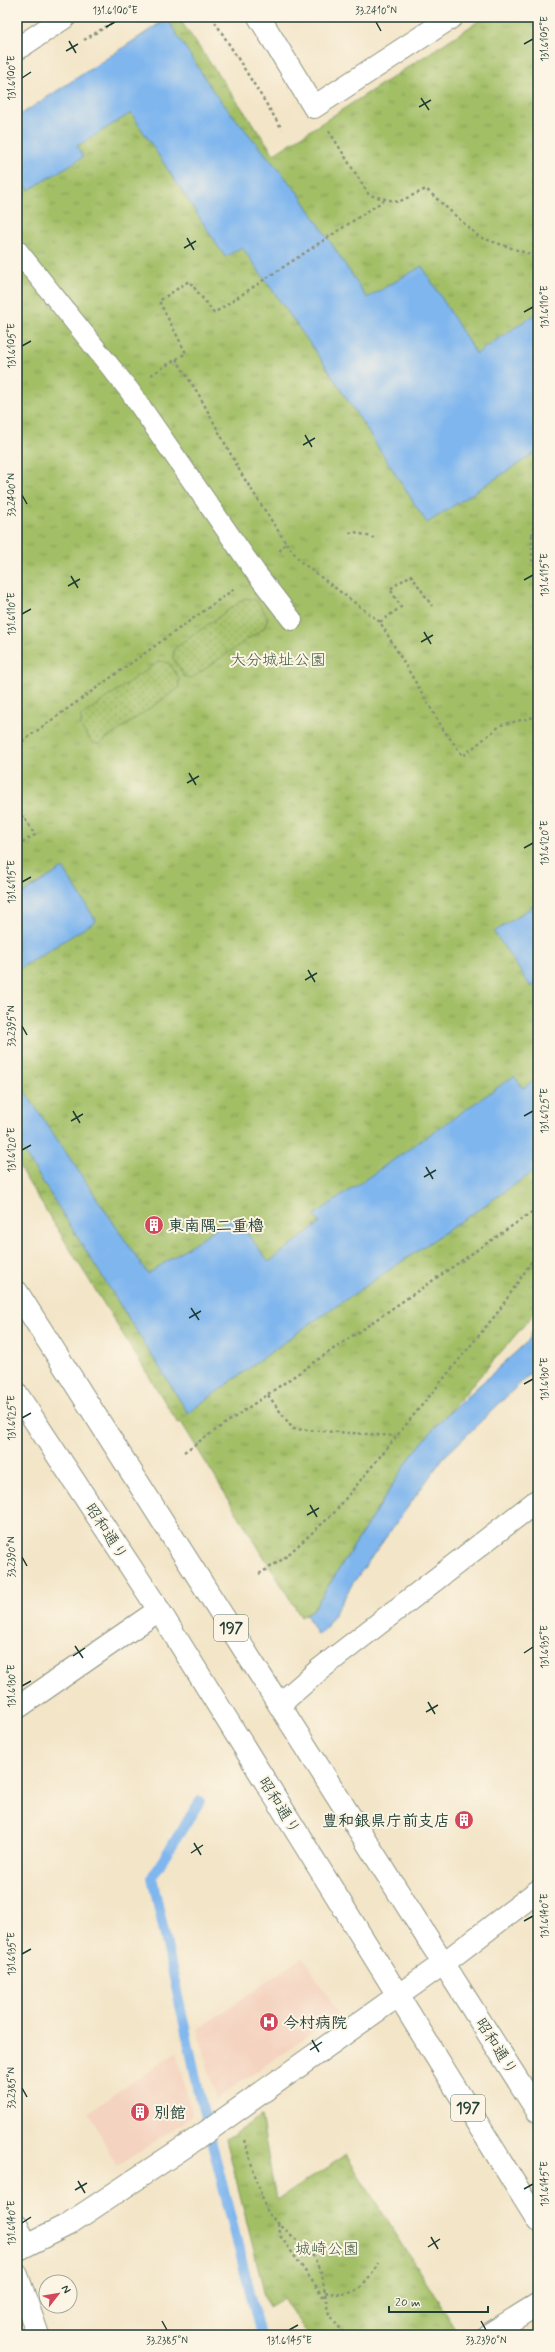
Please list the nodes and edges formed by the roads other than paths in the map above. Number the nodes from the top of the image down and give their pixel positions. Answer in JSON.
{"nodes":[{"id":1,"x":65,"y":17,"type":"edge"},
{"id":2,"x":259,"y":17,"type":"edge"},
{"id":3,"x":452,"y":17,"type":"edge"},
{"id":4,"x":17,"y":49,"type":"edge"},
{"id":5,"x":17,"y":250,"type":"edge"},
{"id":6,"x":292,"y":620,"type":"dead end"},
{"id":7,"x":17,"y":1292,"type":"edge"},
{"id":8,"x":17,"y":1394,"type":"edge"},
{"id":9,"x":538,"y":1500,"type":"edge"},
{"id":10,"x":159,"y":1610,"type":"junction"},
{"id":11,"x":280,"y":1704,"type":"junction"},
{"id":12,"x":17,"y":1708,"type":"edge"},
{"id":13,"x":538,"y":1890,"type":"edge"},
{"id":14,"x":444,"y":1963,"type":"junction"},
{"id":15,"x":397,"y":1994,"type":"junction"},
{"id":16,"x":538,"y":2112,"type":"edge"},
{"id":17,"x":538,"y":2221,"type":"edge"},
{"id":18,"x":17,"y":2226,"type":"edge"},
{"id":19,"x":22,"y":2248,"type":"edge"},
{"id":20,"x":17,"y":2275,"type":"edge"},
{"id":21,"x":538,"y":2304,"type":"edge"},
{"id":22,"x":38,"y":2335,"type":"edge"},
{"id":23,"x":488,"y":2335,"type":"edge"}],
"edges":[{"from":1,"to":4,"type":"main road"},
{"from":2,"to":3,"type":"main road"},
{"from":5,"to":6,"type":"lane"},
{"from":7,"to":11,"type":"main road","name":"昭和通り","number":"197"},
{"from":8,"to":10,"type":"main road","name":"昭和通り","number":"197"},
{"from":9,"to":11,"type":"main road"},
{"from":10,"to":12,"type":"main road"},
{"from":10,"to":15,"type":"main road","name":"昭和通り","number":"197"},
{"from":11,"to":14,"type":"main road","name":"昭和通り","number":"197"},
{"from":13,"to":14,"type":"main road"},
{"from":14,"to":15,"type":"main road"},
{"from":14,"to":16,"type":"main road","name":"昭和通り","number":"197"},
{"from":15,"to":17,"type":"main road","name":"昭和通り","number":"197"},
{"from":15,"to":19,"type":"main road"},
{"from":18,"to":19,"type":"main road"},
{"from":20,"to":22,"type":"main road"},
{"from":21,"to":23,"type":"main road"}]}
